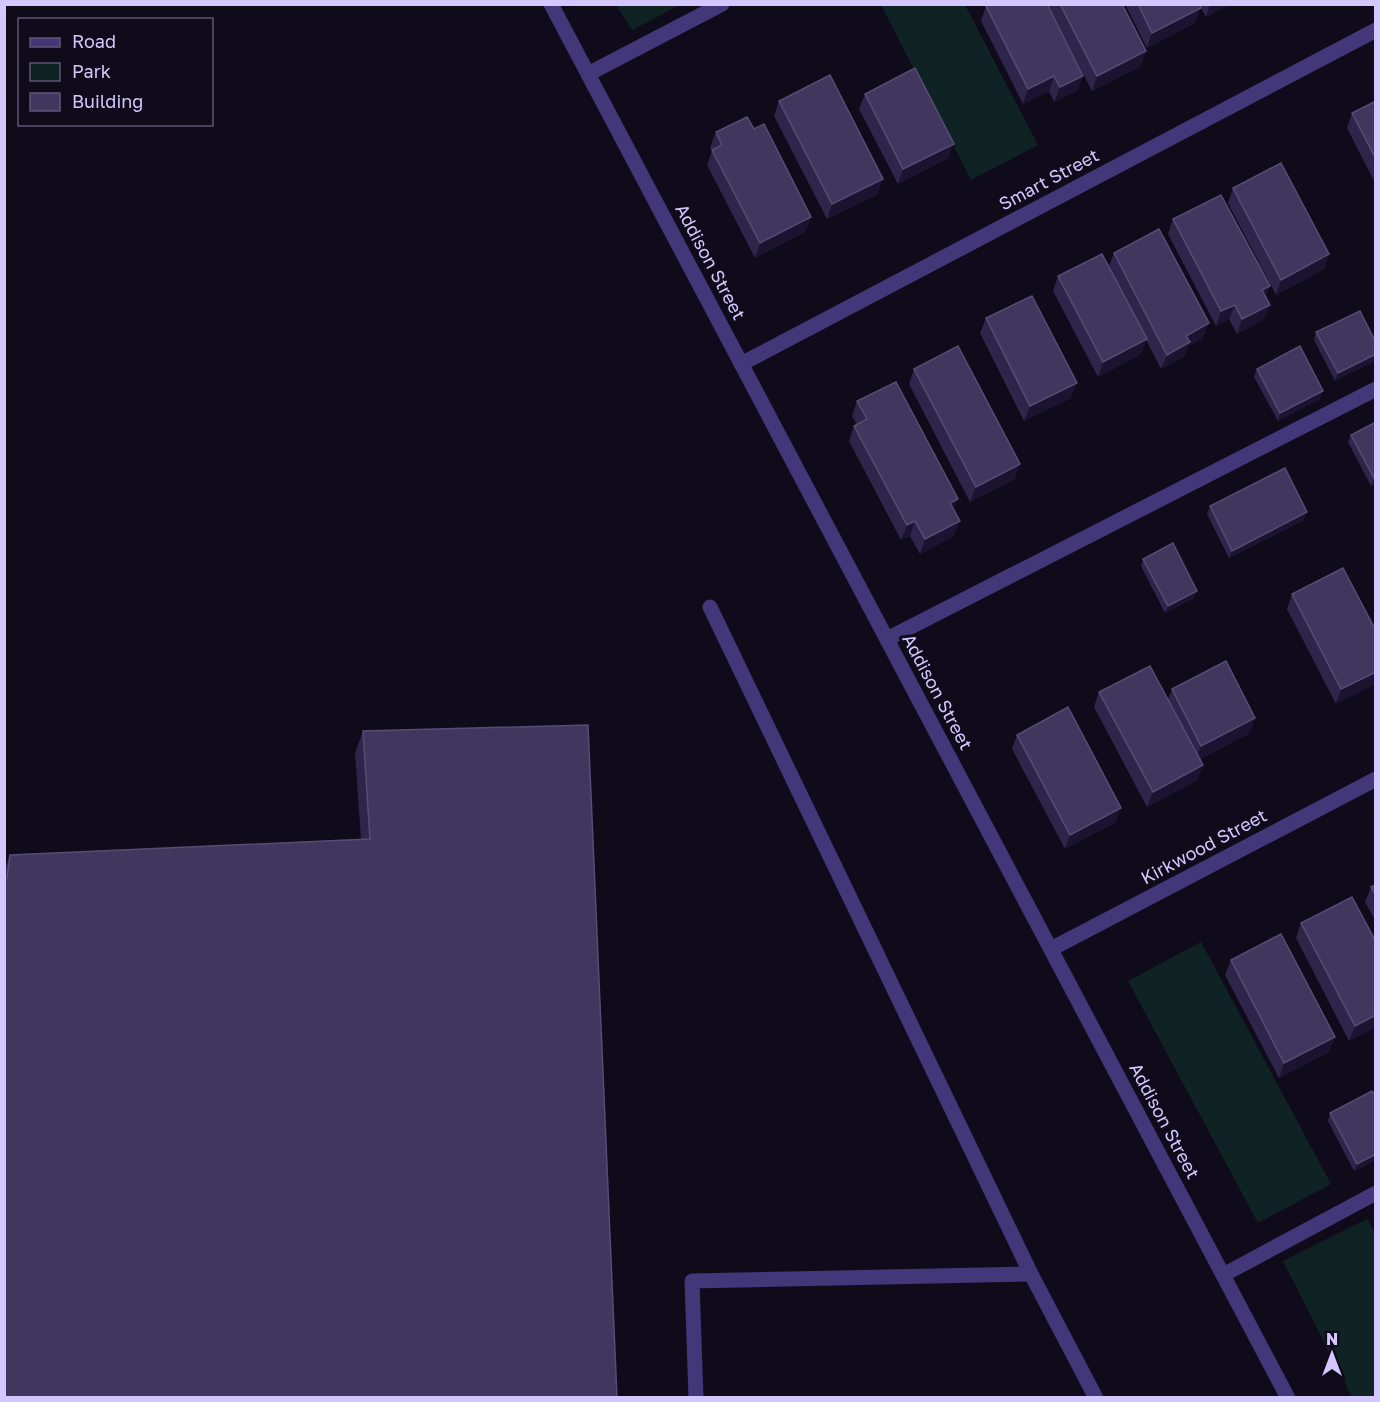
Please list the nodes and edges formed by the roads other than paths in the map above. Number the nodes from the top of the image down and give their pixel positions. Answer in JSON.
{"nodes":[{"id":1,"x":551,"y":4,"type":"edge"},
{"id":2,"x":722,"y":4,"type":"edge"},
{"id":3,"x":1376,"y":30,"type":"edge"},
{"id":4,"x":588,"y":74,"type":"junction"},
{"id":5,"x":741,"y":364,"type":"junction"},
{"id":6,"x":1376,"y":389,"type":"edge"},
{"id":7,"x":710,"y":607,"type":"dead end"},
{"id":8,"x":887,"y":639,"type":"junction"},
{"id":9,"x":1376,"y":779,"type":"edge"},
{"id":10,"x":1051,"y":949,"type":"junction"},
{"id":11,"x":1376,"y":1193,"type":"edge"},
{"id":12,"x":1031,"y":1274,"type":"junction"},
{"id":13,"x":1223,"y":1275,"type":"junction"},
{"id":14,"x":696,"y":1398,"type":"edge"},
{"id":15,"x":1096,"y":1398,"type":"edge"},
{"id":16,"x":1288,"y":1398,"type":"edge"}],
"edges":[{"from":1,"to":4,"type":"street","name":"Addison Street"},
{"from":2,"to":4,"type":"street"},
{"from":3,"to":5,"type":"street","name":"Smart Street"},
{"from":4,"to":5,"type":"street","name":"Addison Street"},
{"from":5,"to":8,"type":"street","name":"Addison Street"},
{"from":6,"to":8,"type":"street"},
{"from":7,"to":12,"type":"street"},
{"from":8,"to":10,"type":"street","name":"Addison Street"},
{"from":9,"to":10,"type":"street","name":"Kirkwood Street"},
{"from":10,"to":13,"type":"street","name":"Addison Street"},
{"from":11,"to":13,"type":"street"},
{"from":12,"to":14,"type":"street"},
{"from":12,"to":15,"type":"street"},
{"from":13,"to":16,"type":"street","name":"Addison Street"}]}
